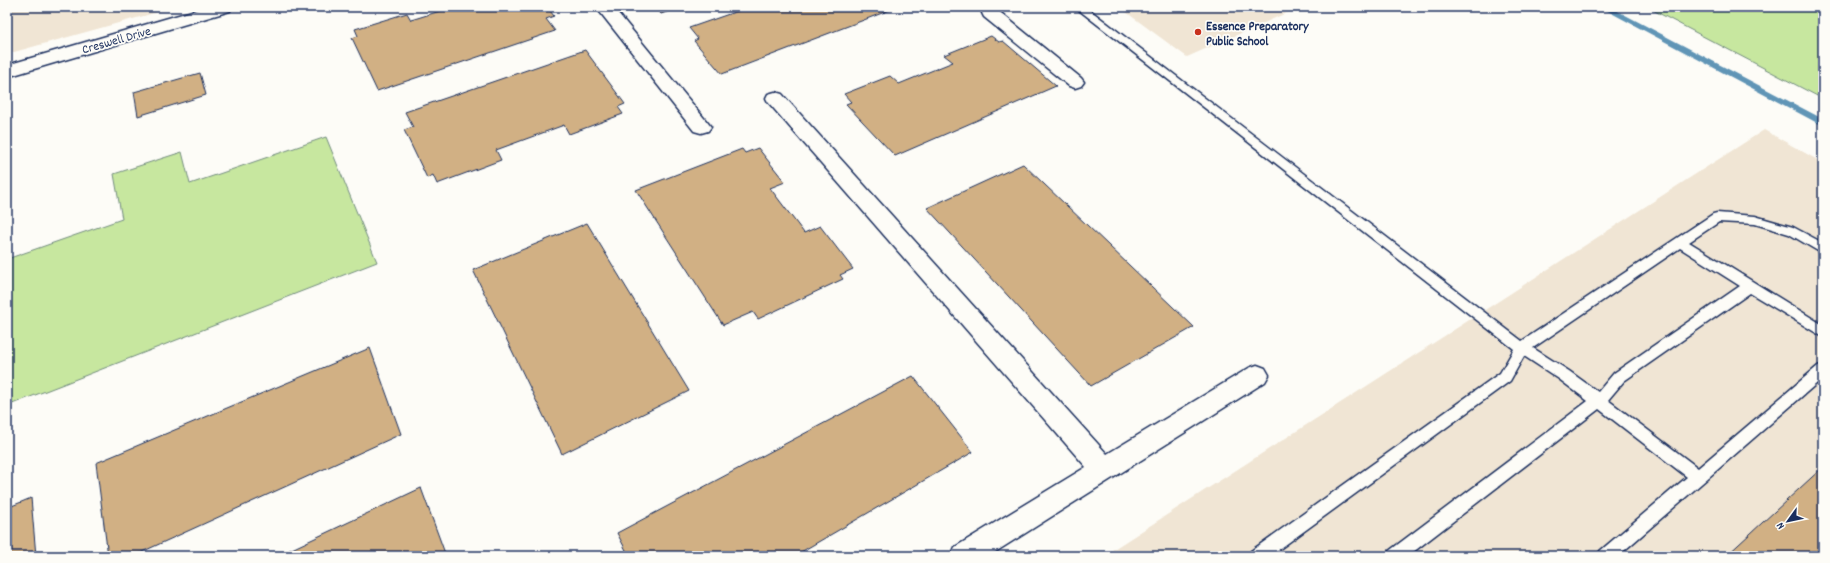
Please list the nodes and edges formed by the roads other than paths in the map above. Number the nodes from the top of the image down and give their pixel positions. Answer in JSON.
{"nodes":[{"id":1,"x":224,"y":7,"type":"edge"},
{"id":2,"x":604,"y":7,"type":"edge"},
{"id":3,"x":1080,"y":7,"type":"edge"},
{"id":4,"x":990,"y":13,"type":"dead end"},
{"id":5,"x":7,"y":71,"type":"edge"},
{"id":6,"x":1075,"y":82,"type":"dead end"},
{"id":7,"x":775,"y":98,"type":"dead end"},
{"id":8,"x":701,"y":127,"type":"dead end"},
{"id":9,"x":1679,"y":242,"type":"junction"},
{"id":10,"x":1823,"y":249,"type":"edge"},
{"id":11,"x":1750,"y":286,"type":"junction"},
{"id":12,"x":1823,"y":332,"type":"edge"},
{"id":13,"x":1522,"y":348,"type":"junction"},
{"id":14,"x":1823,"y":370,"type":"edge"},
{"id":15,"x":1257,"y":376,"type":"dead end"},
{"id":16,"x":1599,"y":401,"type":"junction"},
{"id":17,"x":1104,"y":469,"type":"junction"},
{"id":18,"x":1698,"y":477,"type":"junction"},
{"id":19,"x":965,"y":556,"type":"edge"},
{"id":20,"x":1258,"y":556,"type":"edge"},
{"id":21,"x":1395,"y":556,"type":"edge"},
{"id":22,"x":1606,"y":556,"type":"edge"}],
"edges":[{"from":1,"to":5,"type":"street","name":"Creswell Drive"},
{"from":2,"to":8,"type":"street"},
{"from":3,"to":13,"type":"lane"},
{"from":4,"to":6,"type":"street"},
{"from":7,"to":17,"type":"street"},
{"from":9,"to":10,"type":"lane"},
{"from":9,"to":11,"type":"lane"},
{"from":9,"to":13,"type":"lane"},
{"from":11,"to":12,"type":"lane"},
{"from":11,"to":16,"type":"lane"},
{"from":13,"to":16,"type":"lane"},
{"from":13,"to":20,"type":"lane"},
{"from":14,"to":18,"type":"lane"},
{"from":15,"to":17,"type":"street"},
{"from":16,"to":18,"type":"lane"},
{"from":16,"to":21,"type":"lane"},
{"from":17,"to":19,"type":"street"},
{"from":18,"to":22,"type":"lane"}]}
